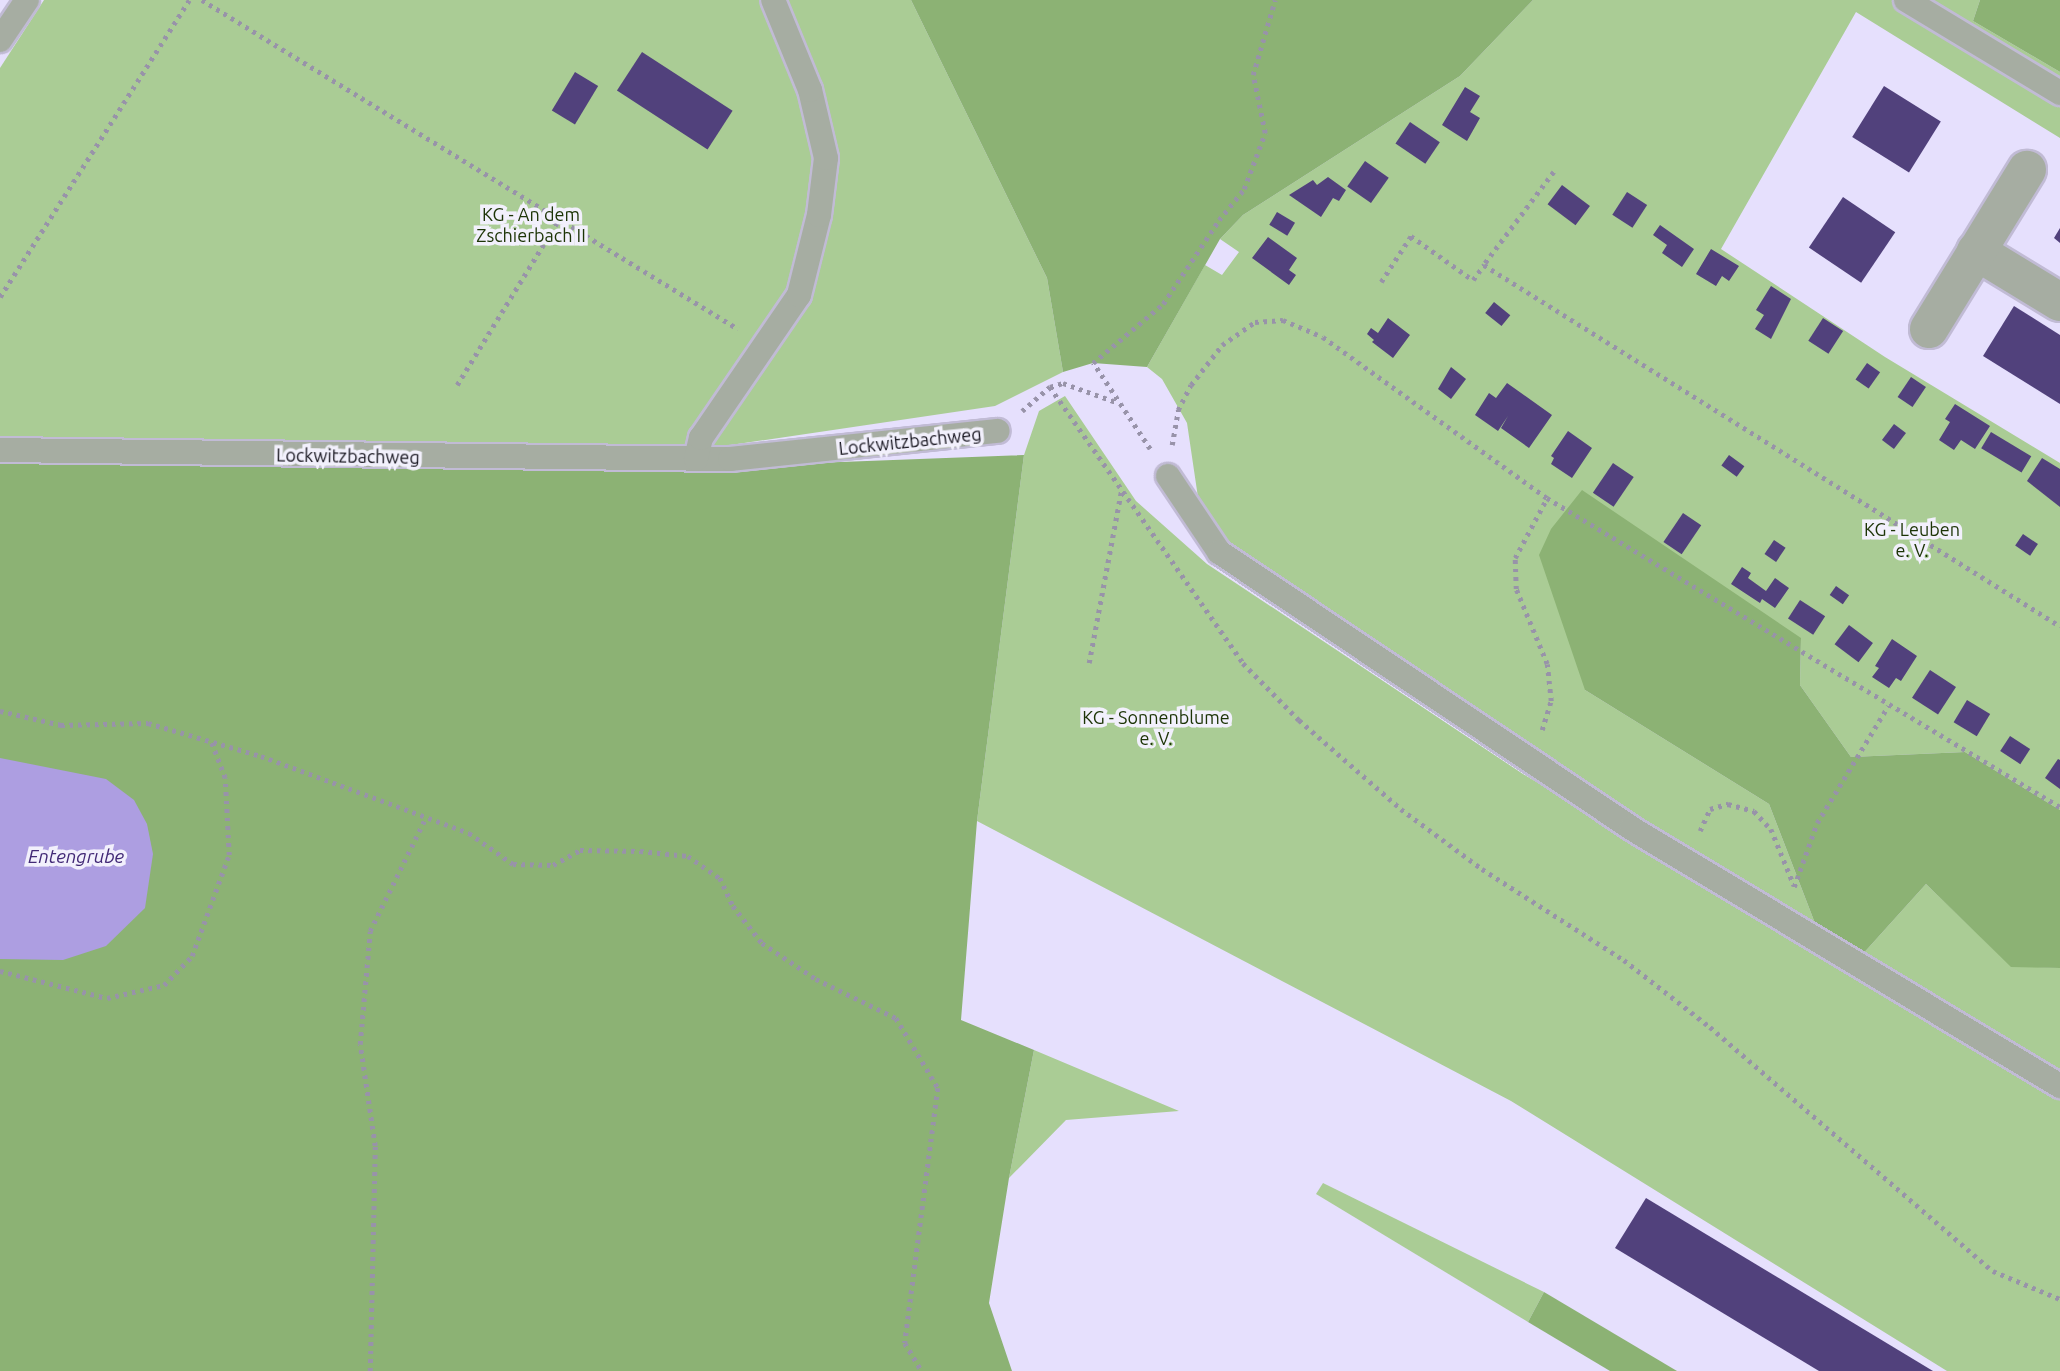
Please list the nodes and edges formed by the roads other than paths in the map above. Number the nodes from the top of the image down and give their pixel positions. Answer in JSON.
{"nodes":[{"id":1,"x":27,"y":0,"type":"edge"},
{"id":2,"x":773,"y":0,"type":"edge"},
{"id":3,"x":1906,"y":0,"type":"edge"},
{"id":4,"x":0,"y":40,"type":"edge"},
{"id":5,"x":2060,"y":93,"type":"edge"},
{"id":6,"x":2026,"y":170,"type":"dead end"},
{"id":7,"x":1976,"y":251,"type":"junction"},
{"id":8,"x":2060,"y":302,"type":"edge"},
{"id":9,"x":1929,"y":329,"type":"dead end"},
{"id":10,"x":998,"y":431,"type":"dead end"},
{"id":11,"x":0,"y":450,"type":"edge"},
{"id":12,"x":696,"y":458,"type":"junction"},
{"id":13,"x":1168,"y":476,"type":"road end"},
{"id":14,"x":2060,"y":1086,"type":"edge"}],
"edges":[{"from":1,"to":4,"type":"lane"},
{"from":2,"to":12,"type":"lane"},
{"from":3,"to":5,"type":"lane"},
{"from":6,"to":7,"type":"street"},
{"from":7,"to":8,"type":"street"},
{"from":7,"to":9,"type":"street"},
{"from":10,"to":12,"type":"lane","name":"Lockwitzbachweg"},
{"from":11,"to":12,"type":"lane","name":"Lockwitzbachweg"},
{"from":13,"to":14,"type":"lane"}]}
